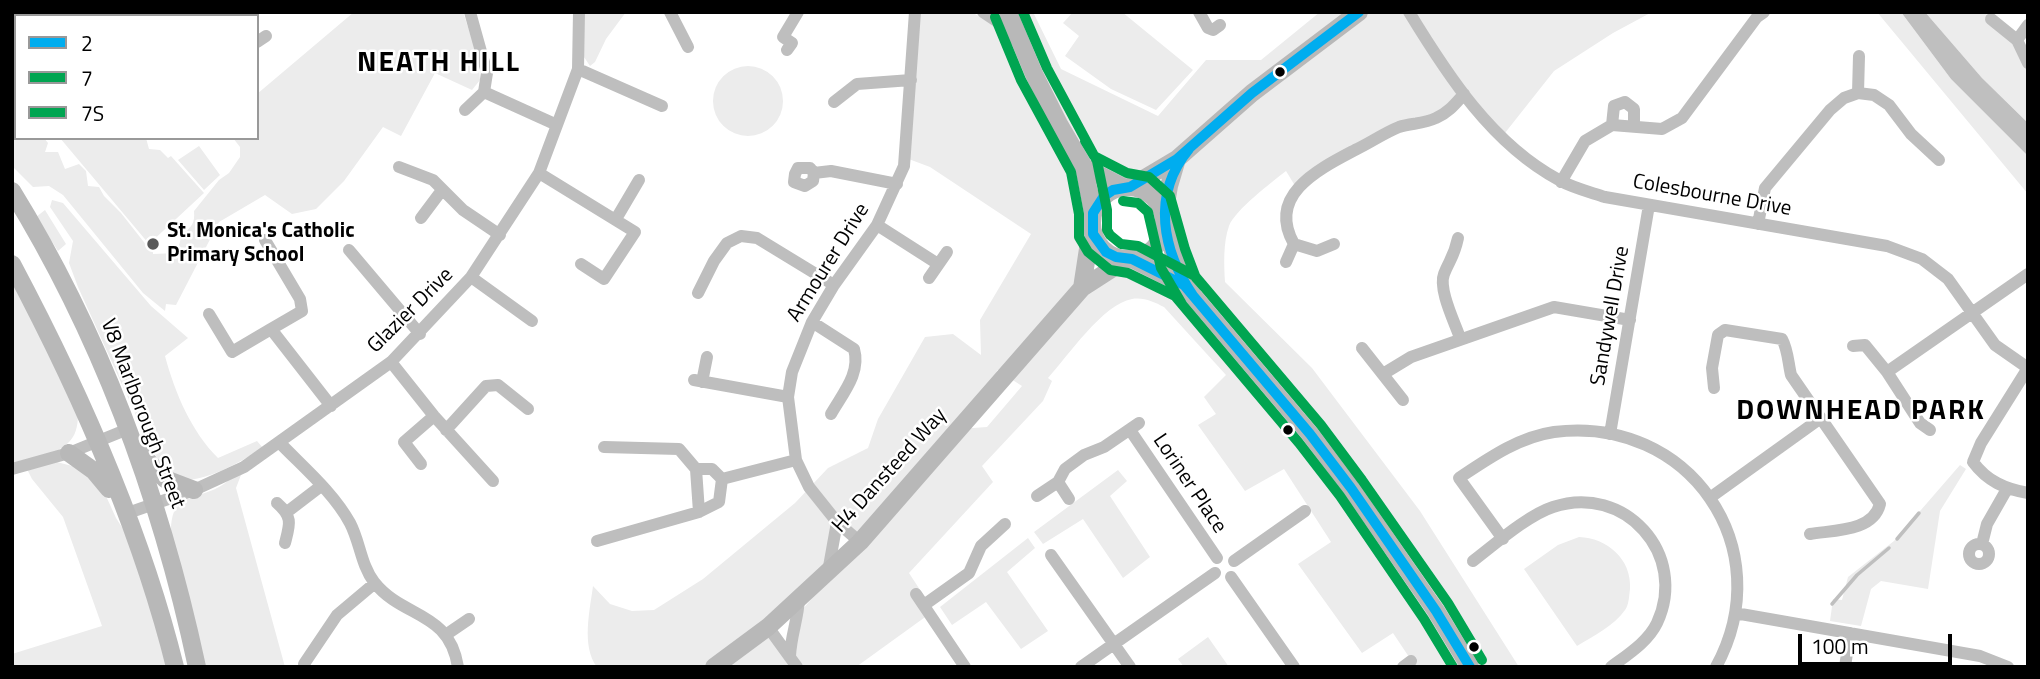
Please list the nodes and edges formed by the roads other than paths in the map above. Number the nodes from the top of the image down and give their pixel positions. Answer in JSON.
{"nodes":[{"id":1,"x":470,"y":12,"type":"edge"},
{"id":2,"x":579,"y":12,"type":"edge"},
{"id":3,"x":670,"y":12,"type":"edge"},
{"id":4,"x":798,"y":12,"type":"edge"},
{"id":5,"x":915,"y":12,"type":"edge"},
{"id":6,"x":983,"y":12,"type":"edge"},
{"id":7,"x":1008,"y":12,"type":"edge"},
{"id":8,"x":1199,"y":12,"type":"edge"},
{"id":9,"x":1359,"y":12,"type":"edge"},
{"id":10,"x":1764,"y":12,"type":"edge"},
{"id":11,"x":1414,"y":15,"type":"edge"},
{"id":12,"x":1991,"y":19,"type":"dead end"},
{"id":13,"x":1220,"y":25,"type":"dead end"},
{"id":14,"x":2028,"y":25,"type":"edge"},
{"id":15,"x":2017,"y":40,"type":"junction"},
{"id":16,"x":1020,"y":44,"type":"junction"},
{"id":17,"x":688,"y":47,"type":"dead end"},
{"id":18,"x":787,"y":50,"type":"dead end"},
{"id":19,"x":1859,"y":55,"type":"dead end"},
{"id":20,"x":2028,"y":63,"type":"edge"},
{"id":21,"x":578,"y":69,"type":"junction"},
{"id":22,"x":911,"y":80,"type":"junction"},
{"id":23,"x":484,"y":92,"type":"junction"},
{"id":24,"x":1858,"y":93,"type":"junction"},
{"id":25,"x":1464,"y":94,"type":"junction"},
{"id":26,"x":834,"y":102,"type":"dead end"},
{"id":27,"x":662,"y":106,"type":"dead end"},
{"id":28,"x":465,"y":110,"type":"dead end"},
{"id":29,"x":557,"y":125,"type":"junction"},
{"id":30,"x":1612,"y":125,"type":"junction"},
{"id":31,"x":1634,"y":126,"type":"junction"},
{"id":32,"x":1177,"y":159,"type":"junction"},
{"id":33,"x":1939,"y":160,"type":"dead end"},
{"id":34,"x":1080,"y":161,"type":"junction"},
{"id":35,"x":398,"y":167,"type":"dead end"},
{"id":36,"x":539,"y":173,"type":"junction"},
{"id":37,"x":814,"y":173,"type":"dead end"},
{"id":38,"x":639,"y":180,"type":"dead end"},
{"id":39,"x":1561,"y":182,"type":"junction"},
{"id":40,"x":897,"y":184,"type":"junction"},
{"id":41,"x":1126,"y":187,"type":"junction"},
{"id":42,"x":442,"y":190,"type":"junction"},
{"id":43,"x":12,"y":191,"type":"edge"},
{"id":44,"x":1649,"y":205,"type":"junction"},
{"id":45,"x":421,"y":218,"type":"dead end"},
{"id":46,"x":1092,"y":218,"type":"junction"},
{"id":47,"x":616,"y":219,"type":"junction"},
{"id":48,"x":1164,"y":221,"type":"junction"},
{"id":49,"x":1758,"y":224,"type":"junction"},
{"id":50,"x":877,"y":225,"type":"junction"},
{"id":51,"x":500,"y":235,"type":"junction"},
{"id":52,"x":1458,"y":238,"type":"dead end"},
{"id":53,"x":265,"y":240,"type":"dead end"},
{"id":54,"x":1294,"y":244,"type":"junction"},
{"id":55,"x":1334,"y":244,"type":"dead end"},
{"id":56,"x":349,"y":250,"type":"dead end"},
{"id":57,"x":947,"y":252,"type":"dead end"},
{"id":58,"x":1130,"y":259,"type":"junction"},
{"id":59,"x":1286,"y":262,"type":"dead end"},
{"id":60,"x":12,"y":264,"type":"edge"},
{"id":61,"x":581,"y":264,"type":"dead end"},
{"id":62,"x":938,"y":264,"type":"junction"},
{"id":63,"x":2028,"y":274,"type":"edge"},
{"id":64,"x":471,"y":277,"type":"junction"},
{"id":65,"x":929,"y":278,"type":"dead end"},
{"id":66,"x":834,"y":285,"type":"junction"},
{"id":67,"x":1184,"y":285,"type":"junction"},
{"id":68,"x":1082,"y":288,"type":"junction"},
{"id":69,"x":698,"y":293,"type":"dead end"},
{"id":70,"x":1973,"y":313,"type":"junction"},
{"id":71,"x":208,"y":314,"type":"dead end"},
{"id":72,"x":1630,"y":320,"type":"junction"},
{"id":73,"x":532,"y":321,"type":"dead end"},
{"id":74,"x":812,"y":323,"type":"junction"},
{"id":75,"x":271,"y":329,"type":"junction"},
{"id":76,"x":420,"y":334,"type":"junction"},
{"id":77,"x":1460,"y":338,"type":"junction"},
{"id":78,"x":1853,"y":346,"type":"dead end"},
{"id":79,"x":1362,"y":348,"type":"dead end"},
{"id":80,"x":707,"y":357,"type":"dead end"},
{"id":81,"x":391,"y":362,"type":"junction"},
{"id":82,"x":2028,"y":368,"type":"edge"},
{"id":83,"x":1887,"y":372,"type":"junction"},
{"id":84,"x":1383,"y":374,"type":"junction"},
{"id":85,"x":1714,"y":388,"type":"dead end"},
{"id":86,"x":788,"y":397,"type":"junction"},
{"id":87,"x":1403,"y":400,"type":"dead end"},
{"id":88,"x":331,"y":406,"type":"junction"},
{"id":89,"x":528,"y":409,"type":"dead end"},
{"id":90,"x":831,"y":414,"type":"dead end"},
{"id":91,"x":434,"y":416,"type":"junction"},
{"id":92,"x":1821,"y":418,"type":"junction"},
{"id":93,"x":128,"y":429,"type":"junction"},
{"id":94,"x":446,"y":430,"type":"junction"},
{"id":95,"x":1930,"y":430,"type":"dead end"},
{"id":96,"x":1610,"y":434,"type":"junction"},
{"id":97,"x":97,"y":442,"type":"junction"},
{"id":98,"x":279,"y":442,"type":"junction"},
{"id":99,"x":604,"y":447,"type":"dead end"},
{"id":100,"x":135,"y":448,"type":"junction"},
{"id":101,"x":69,"y":453,"type":"junction"},
{"id":102,"x":796,"y":460,"type":"junction"},
{"id":103,"x":421,"y":464,"type":"dead end"},
{"id":104,"x":12,"y":469,"type":"edge"},
{"id":105,"x":696,"y":469,"type":"junction"},
{"id":106,"x":722,"y":479,"type":"junction"},
{"id":107,"x":493,"y":481,"type":"dead end"},
{"id":108,"x":1058,"y":482,"type":"junction"},
{"id":109,"x":321,"y":486,"type":"junction"},
{"id":110,"x":2007,"y":489,"type":"junction"},
{"id":111,"x":194,"y":490,"type":"junction"},
{"id":112,"x":2028,"y":493,"type":"edge"},
{"id":113,"x":1037,"y":496,"type":"dead end"},
{"id":114,"x":1711,"y":497,"type":"junction"},
{"id":115,"x":1069,"y":499,"type":"dead end"},
{"id":116,"x":154,"y":503,"type":"junction"},
{"id":117,"x":124,"y":510,"type":"junction"},
{"id":118,"x":1305,"y":511,"type":"dead end"},
{"id":119,"x":699,"y":512,"type":"junction"},
{"id":120,"x":837,"y":522,"type":"junction"},
{"id":121,"x":1005,"y":524,"type":"dead end"},
{"id":122,"x":1810,"y":534,"type":"dead end"},
{"id":123,"x":1503,"y":538,"type":"junction"},
{"id":124,"x":597,"y":541,"type":"dead end"},
{"id":125,"x":860,"y":542,"type":"junction"},
{"id":126,"x":285,"y":543,"type":"dead end"},
{"id":127,"x":1982,"y":544,"type":"dead end"},
{"id":128,"x":1051,"y":555,"type":"dead end"},
{"id":129,"x":1217,"y":558,"type":"junction"},
{"id":130,"x":1234,"y":561,"type":"junction"},
{"id":131,"x":1473,"y":561,"type":"dead end"},
{"id":132,"x":828,"y":572,"type":"junction"},
{"id":133,"x":1215,"y":573,"type":"junction"},
{"id":134,"x":1231,"y":577,"type":"junction"},
{"id":135,"x":375,"y":583,"type":"junction"},
{"id":136,"x":799,"y":598,"type":"junction"},
{"id":137,"x":1735,"y":612,"type":"junction"},
{"id":138,"x":468,"y":619,"type":"dead end"},
{"id":139,"x":768,"y":627,"type":"junction"},
{"id":140,"x":447,"y":634,"type":"junction"},
{"id":141,"x":1850,"y":634,"type":"junction"},
{"id":142,"x":1115,"y":644,"type":"junction"},
{"id":143,"x":793,"y":662,"type":"edge"},
{"id":144,"x":304,"y":664,"type":"dead end"},
{"id":145,"x":175,"y":667,"type":"edge"},
{"id":146,"x":197,"y":667,"type":"edge"},
{"id":147,"x":458,"y":667,"type":"edge"},
{"id":148,"x":713,"y":667,"type":"edge"},
{"id":149,"x":965,"y":667,"type":"edge"},
{"id":150,"x":1081,"y":667,"type":"edge"},
{"id":151,"x":1130,"y":667,"type":"edge"},
{"id":152,"x":1294,"y":667,"type":"edge"},
{"id":153,"x":1470,"y":667,"type":"edge"},
{"id":154,"x":1611,"y":667,"type":"edge"},
{"id":155,"x":1716,"y":667,"type":"edge"},
{"id":156,"x":1845,"y":667,"type":"edge"},
{"id":157,"x":2008,"y":667,"type":"edge"}],
"edges":[{"from":1,"to":23,"type":"street"},
{"from":2,"to":21,"type":"street","name":"Glazier Drive"},
{"from":3,"to":17,"type":"street"},
{"from":4,"to":18,"type":"street"},
{"from":5,"to":22,"type":"street","name":"Armourer Drive"},
{"from":6,"to":16,"type":"street"},
{"from":7,"to":16,"type":"street"},
{"from":8,"to":13,"type":"street"},
{"from":9,"to":32,"type":"street"},
{"from":10,"to":31,"type":"street"},
{"from":11,"to":25,"type":"street","name":"Colesbourne Drive"},
{"from":12,"to":15,"type":"street"},
{"from":14,"to":15,"type":"street"},
{"from":15,"to":20,"type":"street"},
{"from":16,"to":34,"type":"street"},
{"from":19,"to":24,"type":"street"},
{"from":21,"to":27,"type":"street"},
{"from":21,"to":29,"type":"street","name":"Glazier Drive"},
{"from":22,"to":26,"type":"street"},
{"from":22,"to":40,"type":"street","name":"Armourer Drive"},
{"from":23,"to":28,"type":"street"},
{"from":23,"to":29,"type":"street"},
{"from":24,"to":33,"type":"street"},
{"from":24,"to":49,"type":"street"},
{"from":25,"to":39,"type":"street","name":"Colesbourne Drive"},
{"from":25,"to":54,"type":"street"},
{"from":29,"to":36,"type":"street","name":"Glazier Drive"},
{"from":30,"to":31,"type":"street"},
{"from":30,"to":31,"type":"street"},
{"from":30,"to":39,"type":"street"},
{"from":32,"to":41,"type":"street"},
{"from":32,"to":48,"type":"street"},
{"from":34,"to":41,"type":"street"},
{"from":34,"to":46,"type":"street"},
{"from":35,"to":42,"type":"street"},
{"from":36,"to":47,"type":"street"},
{"from":36,"to":51,"type":"street","name":"Glazier Drive"},
{"from":37,"to":40,"type":"street"},
{"from":38,"to":47,"type":"street"},
{"from":39,"to":44,"type":"street","name":"Colesbourne Drive"},
{"from":40,"to":50,"type":"street","name":"Armourer Drive"},
{"from":41,"to":46,"type":"street"},
{"from":41,"to":48,"type":"street"},
{"from":42,"to":45,"type":"street"},
{"from":42,"to":51,"type":"street"},
{"from":43,"to":93,"type":"street","name":"V8 Marlborough Street"},
{"from":44,"to":49,"type":"street","name":"Colesbourne Drive"},
{"from":44,"to":72,"type":"street","name":"Sandywell Drive"},
{"from":46,"to":58,"type":"street"},
{"from":46,"to":68,"type":"street"},
{"from":47,"to":61,"type":"street"},
{"from":48,"to":58,"type":"street"},
{"from":48,"to":67,"type":"street"},
{"from":49,"to":70,"type":"street","name":"Colesbourne Drive"},
{"from":50,"to":62,"type":"street"},
{"from":50,"to":66,"type":"street","name":"Armourer Drive"},
{"from":51,"to":64,"type":"street","name":"Glazier Drive"},
{"from":52,"to":77,"type":"street"},
{"from":53,"to":75,"type":"street"},
{"from":54,"to":55,"type":"street"},
{"from":54,"to":59,"type":"street"},
{"from":56,"to":76,"type":"street"},
{"from":57,"to":62,"type":"street"},
{"from":58,"to":67,"type":"street"},
{"from":58,"to":68,"type":"street","name":"H4 Dansteed Way"},
{"from":60,"to":97,"type":"street"},
{"from":62,"to":65,"type":"street"},
{"from":63,"to":70,"type":"street"},
{"from":64,"to":73,"type":"street"},
{"from":64,"to":76,"type":"street","name":"Glazier Drive"},
{"from":66,"to":69,"type":"street"},
{"from":66,"to":74,"type":"street","name":"Armourer Drive"},
{"from":67,"to":153,"type":"street"},
{"from":68,"to":125,"type":"street","name":"H4 Dansteed Way"},
{"from":70,"to":82,"type":"street","name":"Colesbourne Drive"},
{"from":70,"to":83,"type":"street"},
{"from":71,"to":75,"type":"street"},
{"from":72,"to":77,"type":"street"},
{"from":72,"to":96,"type":"street","name":"Sandywell Drive"},
{"from":74,"to":86,"type":"street","name":"Armourer Drive"},
{"from":74,"to":90,"type":"street"},
{"from":75,"to":88,"type":"street"},
{"from":76,"to":81,"type":"street","name":"Glazier Drive"},
{"from":77,"to":84,"type":"street"},
{"from":78,"to":83,"type":"street"},
{"from":79,"to":84,"type":"street"},
{"from":80,"to":86,"type":"street"},
{"from":81,"to":88,"type":"street","name":"Glazier Drive"},
{"from":81,"to":91,"type":"street"},
{"from":82,"to":110,"type":"street"},
{"from":83,"to":95,"type":"street"},
{"from":84,"to":87,"type":"street"},
{"from":85,"to":92,"type":"street"},
{"from":86,"to":102,"type":"street","name":"Armourer Drive"},
{"from":88,"to":98,"type":"street","name":"Glazier Drive"},
{"from":89,"to":94,"type":"street"},
{"from":91,"to":94,"type":"street"},
{"from":91,"to":103,"type":"street"},
{"from":92,"to":114,"type":"street"},
{"from":92,"to":122,"type":"street"},
{"from":93,"to":97,"type":"street"},
{"from":93,"to":100,"type":"street","name":"V8 Marlborough Street"},
{"from":94,"to":107,"type":"street"},
{"from":96,"to":114,"type":"street"},
{"from":96,"to":123,"type":"street"},
{"from":97,"to":101,"type":"street"},
{"from":97,"to":117,"type":"street"},
{"from":98,"to":109,"type":"street"},
{"from":98,"to":111,"type":"street","name":"Glazier Drive"},
{"from":99,"to":105,"type":"street"},
{"from":100,"to":111,"type":"street"},
{"from":100,"to":116,"type":"street","name":"V8 Marlborough Street"},
{"from":101,"to":104,"type":"street"},
{"from":101,"to":117,"type":"street"},
{"from":102,"to":106,"type":"street"},
{"from":102,"to":120,"type":"street","name":"Armourer Drive"},
{"from":105,"to":106,"type":"street"},
{"from":105,"to":119,"type":"street"},
{"from":106,"to":119,"type":"street"},
{"from":108,"to":113,"type":"street","name":"Loriner Place"},
{"from":108,"to":115,"type":"street"},
{"from":108,"to":129,"type":"street","name":"Loriner Place"},
{"from":109,"to":126,"type":"street"},
{"from":109,"to":135,"type":"street"},
{"from":110,"to":112,"type":"street"},
{"from":110,"to":127,"type":"street"},
{"from":111,"to":116,"type":"street","name":"Glazier Drive"},
{"from":114,"to":137,"type":"street"},
{"from":116,"to":117,"type":"street","name":"Glazier Drive"},
{"from":116,"to":146,"type":"street","name":"V8 Marlborough Street"},
{"from":117,"to":145,"type":"street"},
{"from":118,"to":130,"type":"street"},
{"from":119,"to":124,"type":"street"},
{"from":120,"to":125,"type":"street","name":"Armourer Drive"},
{"from":120,"to":132,"type":"street"},
{"from":121,"to":149,"type":"street"},
{"from":123,"to":131,"type":"street"},
{"from":123,"to":154,"type":"street"},
{"from":125,"to":132,"type":"street","name":"H4 Dansteed Way"},
{"from":128,"to":142,"type":"street"},
{"from":129,"to":130,"type":"street"},
{"from":129,"to":133,"type":"street"},
{"from":130,"to":134,"type":"street"},
{"from":132,"to":136,"type":"street","name":"H4 Dansteed Way"},
{"from":133,"to":134,"type":"street"},
{"from":133,"to":142,"type":"street"},
{"from":134,"to":152,"type":"street"},
{"from":135,"to":140,"type":"street"},
{"from":135,"to":144,"type":"street"},
{"from":136,"to":139,"type":"street","name":"H4 Dansteed Way"},
{"from":136,"to":143,"type":"street"},
{"from":137,"to":141,"type":"street"},
{"from":137,"to":155,"type":"street"},
{"from":138,"to":140,"type":"street"},
{"from":139,"to":143,"type":"street"},
{"from":139,"to":148,"type":"street","name":"H4 Dansteed Way"},
{"from":140,"to":147,"type":"street"},
{"from":141,"to":156,"type":"street"},
{"from":141,"to":157,"type":"street"},
{"from":142,"to":150,"type":"street"},
{"from":142,"to":151,"type":"street"}]}
